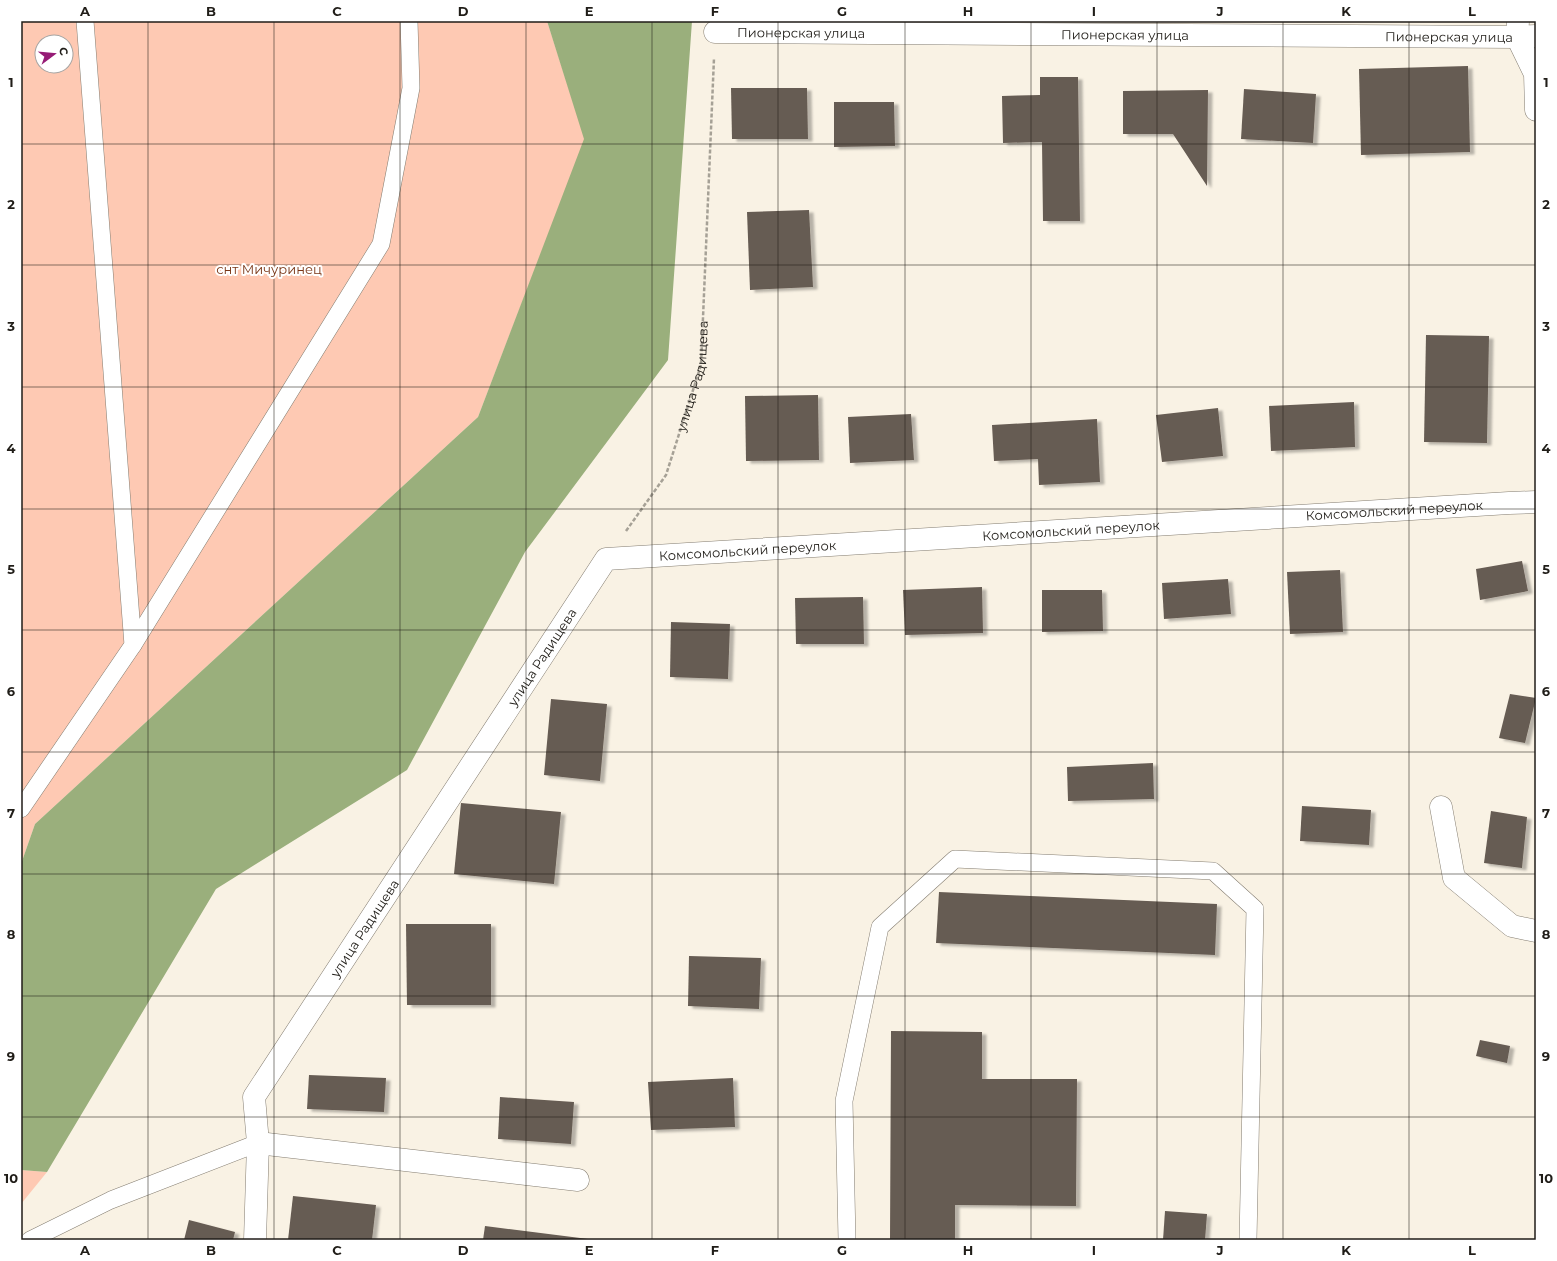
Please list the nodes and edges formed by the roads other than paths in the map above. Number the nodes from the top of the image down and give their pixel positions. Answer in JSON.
{"nodes":[{"id":1,"x":85,"y":21,"type":"edge"},
{"id":2,"x":409,"y":21,"type":"edge"},
{"id":3,"x":1524,"y":31,"type":"edge"},
{"id":4,"x":715,"y":32,"type":"road end"},
{"id":5,"x":1536,"y":110,"type":"edge"},
{"id":6,"x":1536,"y":502,"type":"edge"},
{"id":7,"x":606,"y":559,"type":"joint"},
{"id":8,"x":133,"y":646,"type":"junction"},
{"id":9,"x":1441,"y":807,"type":"dead end"},
{"id":10,"x":21,"y":809,"type":"edge"},
{"id":11,"x":1536,"y":931,"type":"edge"},
{"id":12,"x":258,"y":1143,"type":"junction"},
{"id":13,"x":578,"y":1180,"type":"dead end"},
{"id":14,"x":30,"y":1240,"type":"edge"},
{"id":15,"x":255,"y":1240,"type":"edge"},
{"id":16,"x":848,"y":1240,"type":"edge"},
{"id":17,"x":1248,"y":1240,"type":"edge"}],
"edges":[{"from":1,"to":8,"type":"lane"},
{"from":2,"to":8,"type":"lane"},
{"from":3,"to":4,"type":"street","name":"Пионерская улица"},
{"from":3,"to":5,"type":"street"},
{"from":6,"to":7,"type":"street","name":"Комсомольский переулок"},
{"from":7,"to":12,"type":"street","name":"улица Радищева"},
{"from":8,"to":10,"type":"lane"},
{"from":9,"to":11,"type":"street"},
{"from":12,"to":13,"type":"street"},
{"from":12,"to":14,"type":"lane"},
{"from":12,"to":15,"type":"street","name":"улица Радищева"},
{"from":16,"to":17,"type":"lane"}]}
